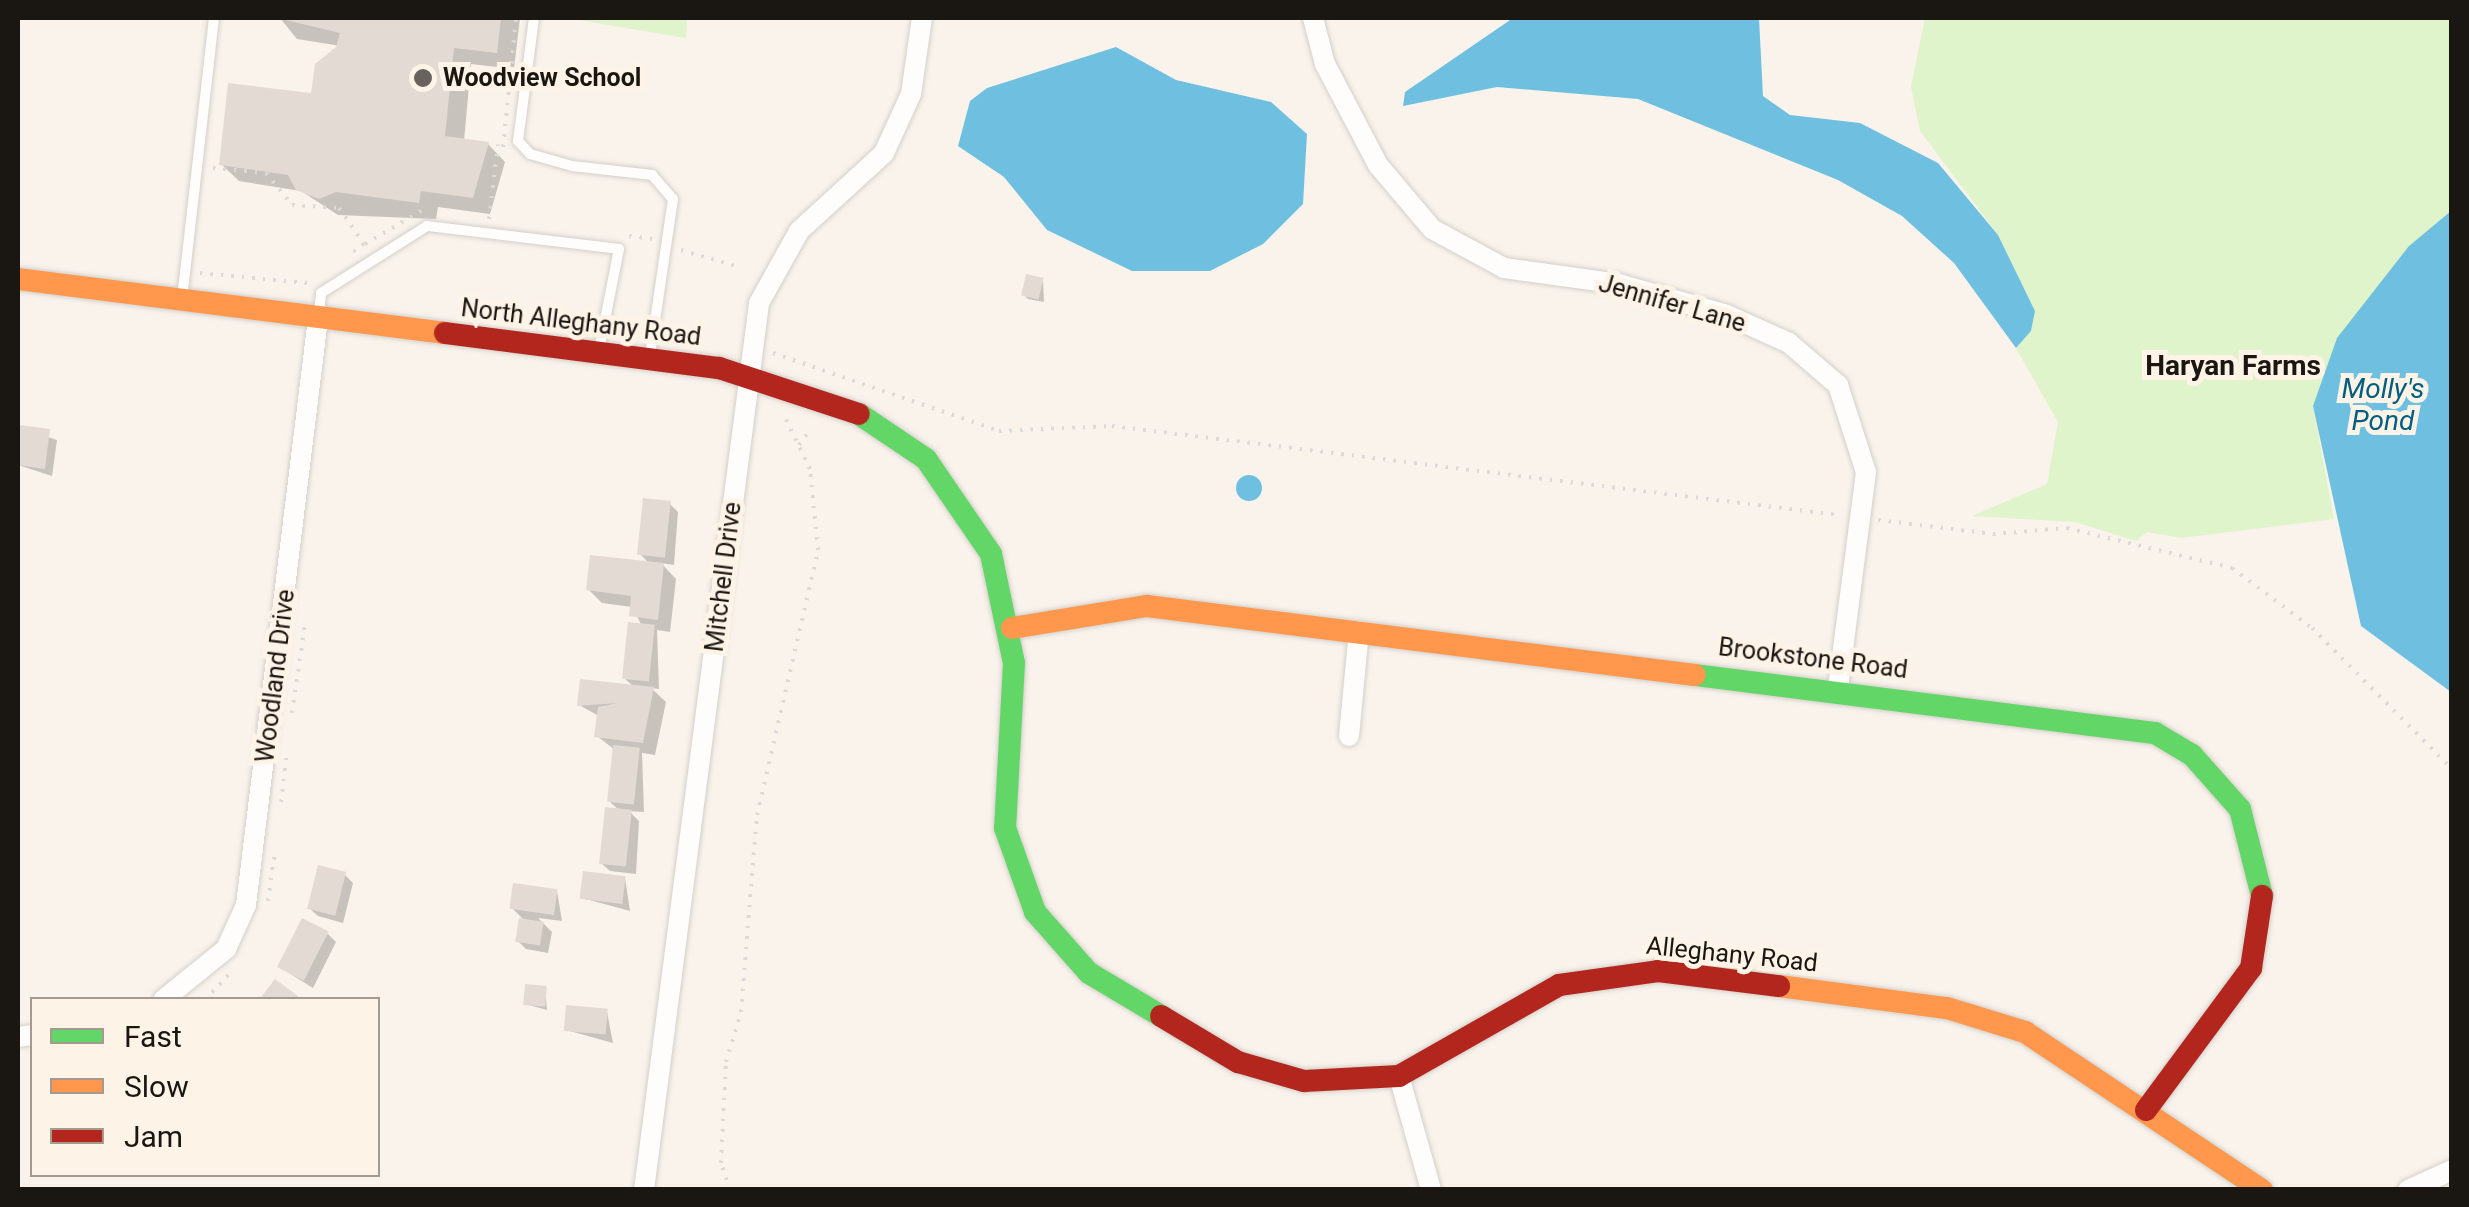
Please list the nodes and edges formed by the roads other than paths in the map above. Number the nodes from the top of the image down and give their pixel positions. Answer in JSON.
{"nodes":[{"id":1,"x":214,"y":18,"type":"edge"},
{"id":2,"x":534,"y":18,"type":"edge"},
{"id":3,"x":922,"y":18,"type":"edge"},
{"id":4,"x":1313,"y":18,"type":"edge"},
{"id":5,"x":18,"y":279,"type":"edge"},
{"id":6,"x":182,"y":300,"type":"junction"},
{"id":7,"x":318,"y":318,"type":"junction"},
{"id":8,"x":598,"y":351,"type":"junction"},
{"id":9,"x":650,"y":358,"type":"junction"},
{"id":10,"x":750,"y":377,"type":"junction"},
{"id":11,"x":1012,"y":628,"type":"junction"},
{"id":12,"x":1359,"y":632,"type":"junction"},
{"id":13,"x":1838,"y":690,"type":"junction"},
{"id":14,"x":1349,"y":736,"type":"dead end"},
{"id":15,"x":167,"y":997,"type":"edge"},
{"id":16,"x":1399,"y":1076,"type":"junction"},
{"id":17,"x":2146,"y":1110,"type":"junction"},
{"id":18,"x":2452,"y":1170,"type":"edge"},
{"id":19,"x":644,"y":1190,"type":"edge"},
{"id":20,"x":1430,"y":1190,"type":"edge"},
{"id":21,"x":2262,"y":1190,"type":"edge"},
{"id":22,"x":2408,"y":1190,"type":"edge"}],
"edges":[{"from":1,"to":6,"type":"lane"},
{"from":2,"to":9,"type":"lane"},
{"from":3,"to":10,"type":"street","name":"Mitchell Drive"},
{"from":4,"to":13,"type":"street","name":"Jennifer Lane"},
{"from":5,"to":6,"type":"street","name":"North Alleghany Road"},
{"from":6,"to":7,"type":"street","name":"North Alleghany Road"},
{"from":7,"to":8,"type":"street","name":"North Alleghany Road"},
{"from":7,"to":8,"type":"lane"},
{"from":7,"to":15,"type":"street","name":"Woodland Drive"},
{"from":8,"to":9,"type":"street","name":"North Alleghany Road"},
{"from":9,"to":10,"type":"street","name":"North Alleghany Road"},
{"from":10,"to":11,"type":"street","name":"North Alleghany Road"},
{"from":10,"to":19,"type":"street","name":"Mitchell Drive"},
{"from":11,"to":12,"type":"street","name":"Brookstone Road"},
{"from":11,"to":16,"type":"street","name":"Alleghany Road"},
{"from":12,"to":13,"type":"street","name":"Brookstone Road"},
{"from":12,"to":14,"type":"street"},
{"from":13,"to":17,"type":"street","name":"Brookstone Road"},
{"from":16,"to":17,"type":"street","name":"Alleghany Road"},
{"from":16,"to":20,"type":"street"},
{"from":17,"to":21,"type":"street","name":"Alleghany Road"},
{"from":18,"to":22,"type":"street"}]}
